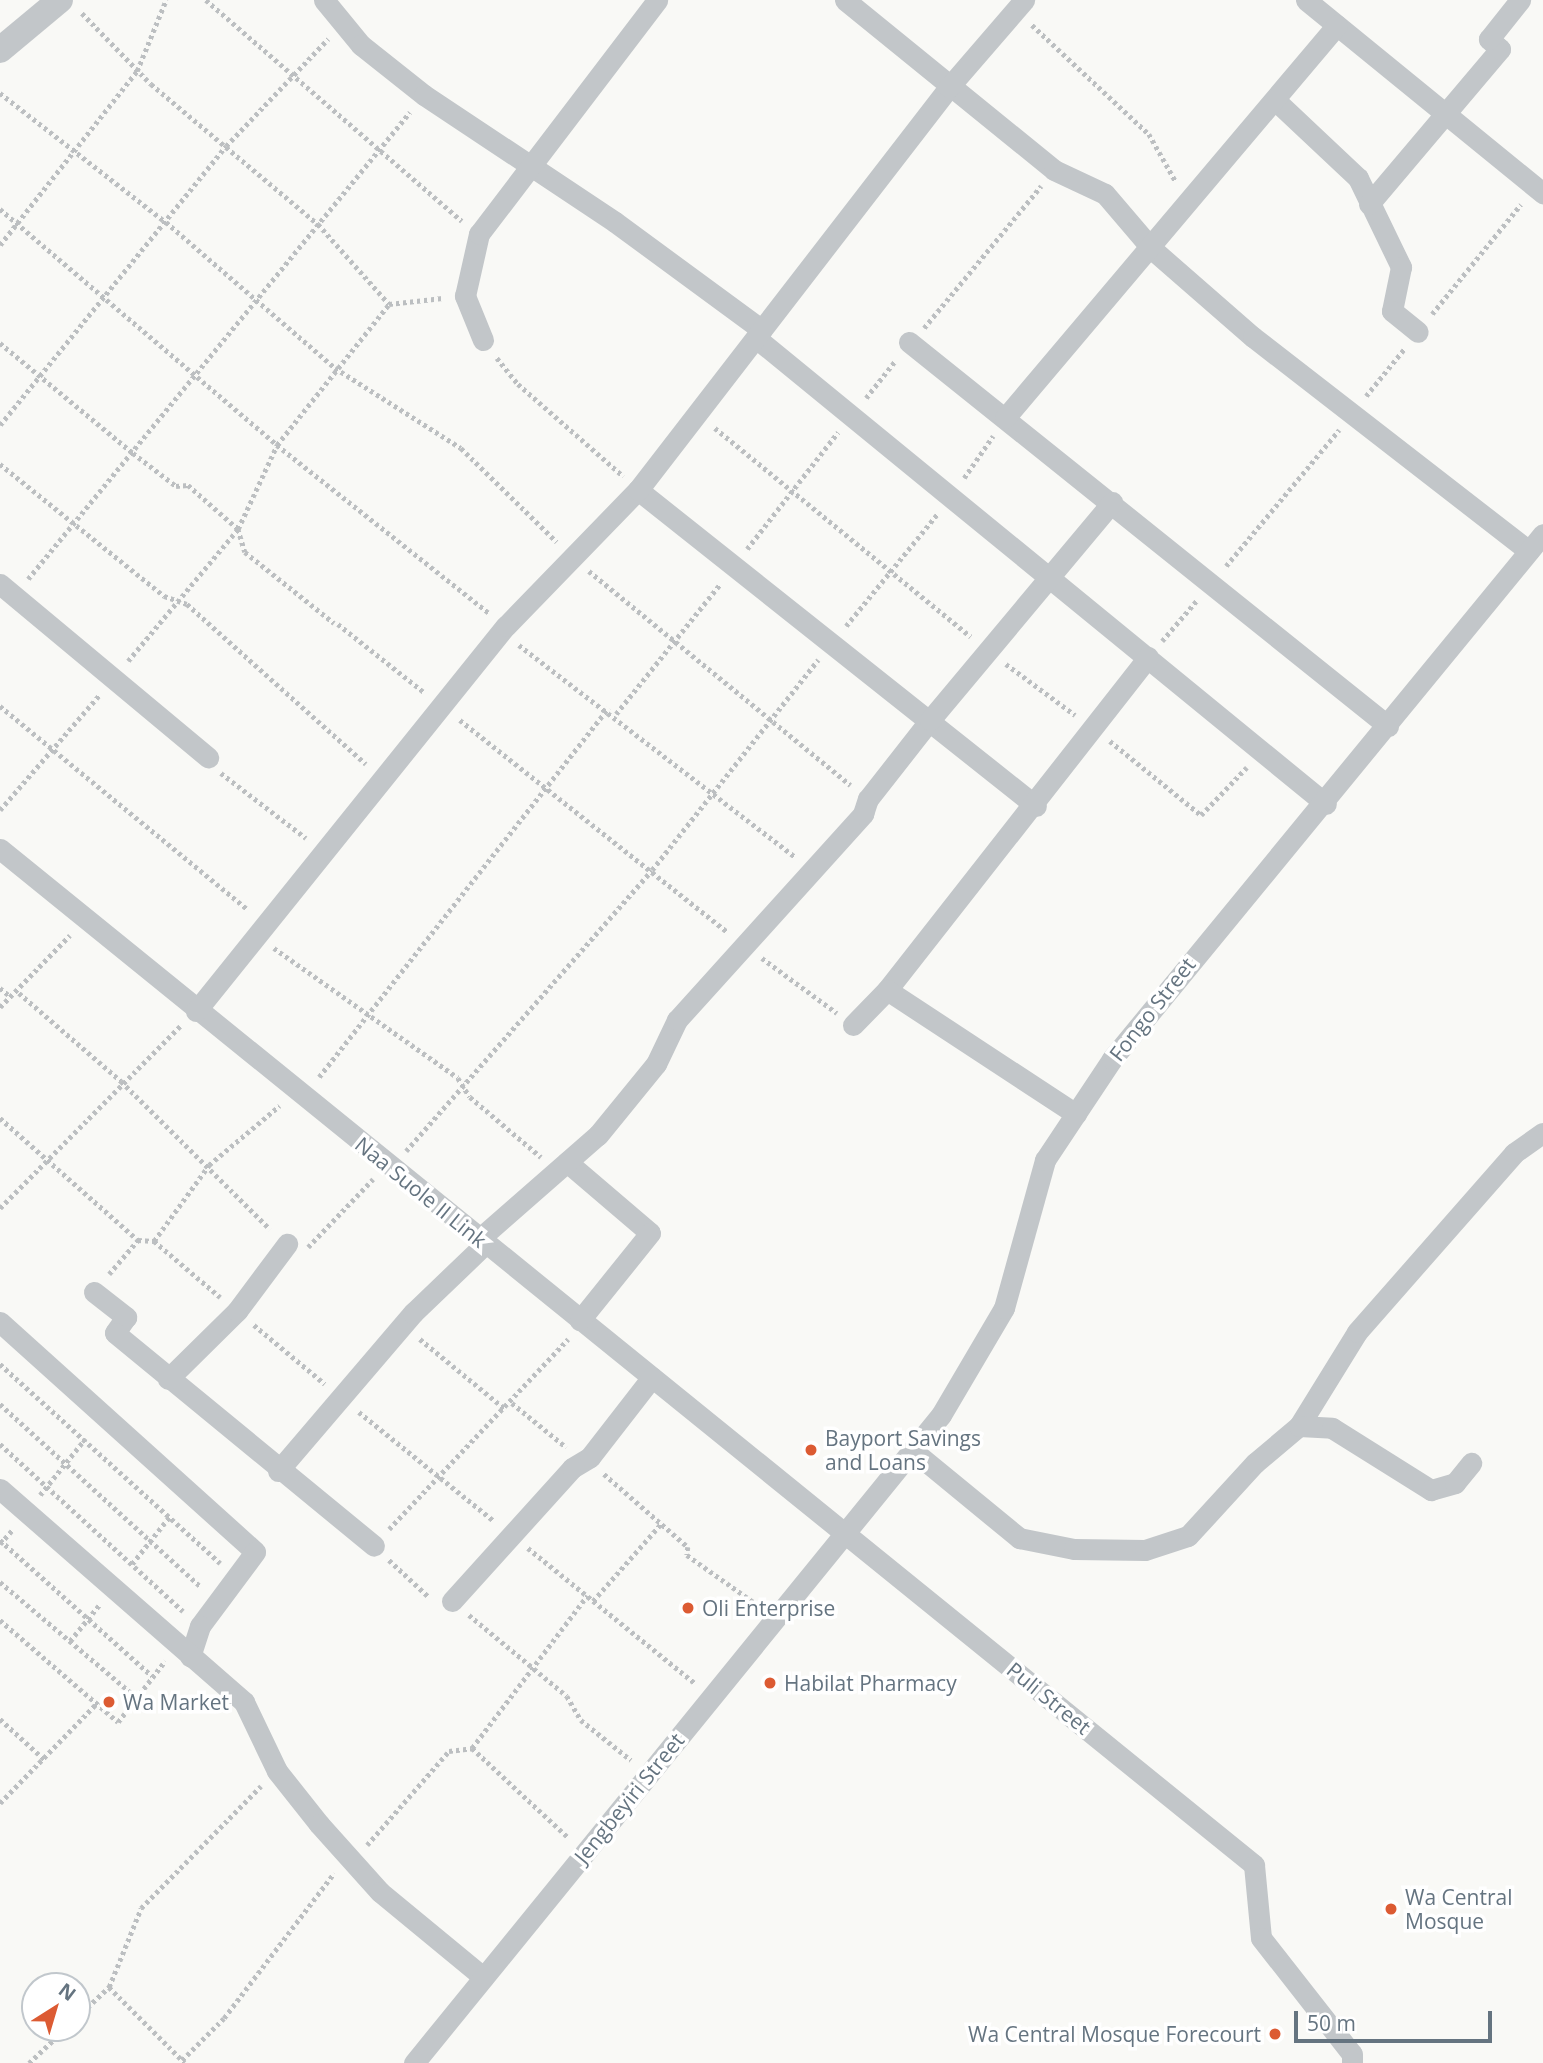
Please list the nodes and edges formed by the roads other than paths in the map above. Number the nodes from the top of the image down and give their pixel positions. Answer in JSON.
{"nodes":[{"id":1,"x":324,"y":0,"type":"edge"},
{"id":2,"x":657,"y":0,"type":"edge"},
{"id":3,"x":845,"y":0,"type":"edge"},
{"id":4,"x":1306,"y":0,"type":"edge"},
{"id":5,"x":1520,"y":0,"type":"edge"},
{"id":6,"x":69,"y":4,"type":"edge"},
{"id":7,"x":1020,"y":5,"type":"edge"},
{"id":8,"x":1337,"y":25,"type":"junction"},
{"id":9,"x":0,"y":50,"type":"edge"},
{"id":10,"x":949,"y":87,"type":"junction"},
{"id":11,"x":1275,"y":100,"type":"junction"},
{"id":12,"x":1446,"y":114,"type":"junction"},
{"id":13,"x":534,"y":168,"type":"junction"},
{"id":14,"x":1543,"y":193,"type":"edge"},
{"id":15,"x":1368,"y":204,"type":"junction"},
{"id":16,"x":1153,"y":249,"type":"junction"},
{"id":17,"x":1418,"y":332,"type":"dead end"},
{"id":18,"x":759,"y":334,"type":"junction"},
{"id":19,"x":483,"y":341,"type":"road end"},
{"id":20,"x":909,"y":342,"type":"road end"},
{"id":21,"x":1005,"y":418,"type":"junction"},
{"id":22,"x":638,"y":490,"type":"junction"},
{"id":23,"x":1112,"y":502,"type":"junction"},
{"id":24,"x":1543,"y":534,"type":"edge"},
{"id":25,"x":1529,"y":551,"type":"junction"},
{"id":26,"x":1051,"y":576,"type":"junction"},
{"id":27,"x":5,"y":593,"type":"edge"},
{"id":28,"x":1149,"y":657,"type":"junction"},
{"id":29,"x":930,"y":720,"type":"junction"},
{"id":30,"x":1388,"y":726,"type":"junction"},
{"id":31,"x":208,"y":757,"type":"road end"},
{"id":32,"x":1326,"y":804,"type":"junction"},
{"id":33,"x":1035,"y":806,"type":"junction"},
{"id":34,"x":0,"y":849,"type":"edge"},
{"id":35,"x":887,"y":990,"type":"junction"},
{"id":36,"x":196,"y":1011,"type":"junction"},
{"id":37,"x":853,"y":1025,"type":"road end"},
{"id":38,"x":1076,"y":1114,"type":"junction"},
{"id":39,"x":1543,"y":1133,"type":"edge"},
{"id":40,"x":562,"y":1166,"type":"junction"},
{"id":41,"x":482,"y":1241,"type":"junction"},
{"id":42,"x":287,"y":1244,"type":"road end"},
{"id":43,"x":94,"y":1292,"type":"road end"},
{"id":44,"x":581,"y":1321,"type":"junction"},
{"id":45,"x":0,"y":1322,"type":"edge"},
{"id":46,"x":652,"y":1377,"type":"junction"},
{"id":47,"x":168,"y":1379,"type":"junction"},
{"id":48,"x":1298,"y":1426,"type":"junction"},
{"id":49,"x":912,"y":1450,"type":"junction"},
{"id":50,"x":1472,"y":1463,"type":"dead end"},
{"id":51,"x":278,"y":1471,"type":"junction"},
{"id":52,"x":0,"y":1489,"type":"edge"},
{"id":53,"x":844,"y":1532,"type":"junction"},
{"id":54,"x":374,"y":1546,"type":"road end"},
{"id":55,"x":452,"y":1601,"type":"road end"},
{"id":56,"x":184,"y":1652,"type":"junction"},
{"id":57,"x":484,"y":1977,"type":"junction"},
{"id":58,"x":414,"y":2063,"type":"edge"},
{"id":59,"x":1352,"y":2063,"type":"edge"}],
"edges":[{"from":1,"to":13,"type":"street"},
{"from":2,"to":13,"type":"street"},
{"from":3,"to":10,"type":"street"},
{"from":4,"to":8,"type":"street"},
{"from":5,"to":12,"type":"street"},
{"from":6,"to":9,"type":"street"},
{"from":7,"to":10,"type":"street"},
{"from":8,"to":11,"type":"street"},
{"from":8,"to":12,"type":"street"},
{"from":10,"to":16,"type":"street"},
{"from":10,"to":18,"type":"street"},
{"from":11,"to":15,"type":"street"},
{"from":11,"to":16,"type":"street"},
{"from":12,"to":14,"type":"street"},
{"from":12,"to":15,"type":"street"},
{"from":13,"to":18,"type":"street"},
{"from":13,"to":19,"type":"street"},
{"from":15,"to":17,"type":"street"},
{"from":16,"to":21,"type":"street"},
{"from":16,"to":25,"type":"street"},
{"from":18,"to":22,"type":"street"},
{"from":18,"to":26,"type":"street"},
{"from":20,"to":21,"type":"street"},
{"from":21,"to":23,"type":"street"},
{"from":22,"to":29,"type":"street"},
{"from":22,"to":36,"type":"street"},
{"from":23,"to":26,"type":"street"},
{"from":23,"to":30,"type":"street"},
{"from":24,"to":25,"type":"street","name":"Fongo Street"},
{"from":25,"to":30,"type":"street","name":"Fongo Street"},
{"from":26,"to":28,"type":"street"},
{"from":26,"to":29,"type":"street"},
{"from":27,"to":31,"type":"street"},
{"from":28,"to":32,"type":"street"},
{"from":28,"to":33,"type":"street"},
{"from":29,"to":33,"type":"street"},
{"from":29,"to":40,"type":"street"},
{"from":30,"to":32,"type":"street","name":"Fongo Street"},
{"from":32,"to":38,"type":"street","name":"Fongo Street"},
{"from":33,"to":35,"type":"street"},
{"from":34,"to":36,"type":"street","name":"Naa Suole II Link"},
{"from":35,"to":37,"type":"street"},
{"from":35,"to":38,"type":"street"},
{"from":36,"to":41,"type":"street","name":"Naa Suole II Link"},
{"from":38,"to":49,"type":"street","name":"Fongo Street"},
{"from":39,"to":48,"type":"street"},
{"from":40,"to":41,"type":"street"},
{"from":40,"to":44,"type":"street"},
{"from":41,"to":44,"type":"street","name":"Naa Suole II Link"},
{"from":41,"to":51,"type":"street"},
{"from":42,"to":47,"type":"street"},
{"from":43,"to":47,"type":"street"},
{"from":44,"to":46,"type":"street","name":"Naa Suole II Link"},
{"from":45,"to":56,"type":"street"},
{"from":46,"to":53,"type":"street","name":"Naa Suole II Link"},
{"from":46,"to":55,"type":"street"},
{"from":47,"to":51,"type":"street"},
{"from":48,"to":49,"type":"street"},
{"from":48,"to":50,"type":"street"},
{"from":49,"to":53,"type":"street","name":"Fongo Street"},
{"from":51,"to":54,"type":"street"},
{"from":52,"to":56,"type":"street"},
{"from":53,"to":57,"type":"street","name":"Jengbeyiri Street"},
{"from":53,"to":59,"type":"street","name":"Puli Street"},
{"from":56,"to":57,"type":"street"},
{"from":57,"to":58,"type":"street","name":"Jengbeyiri Street"}]}
